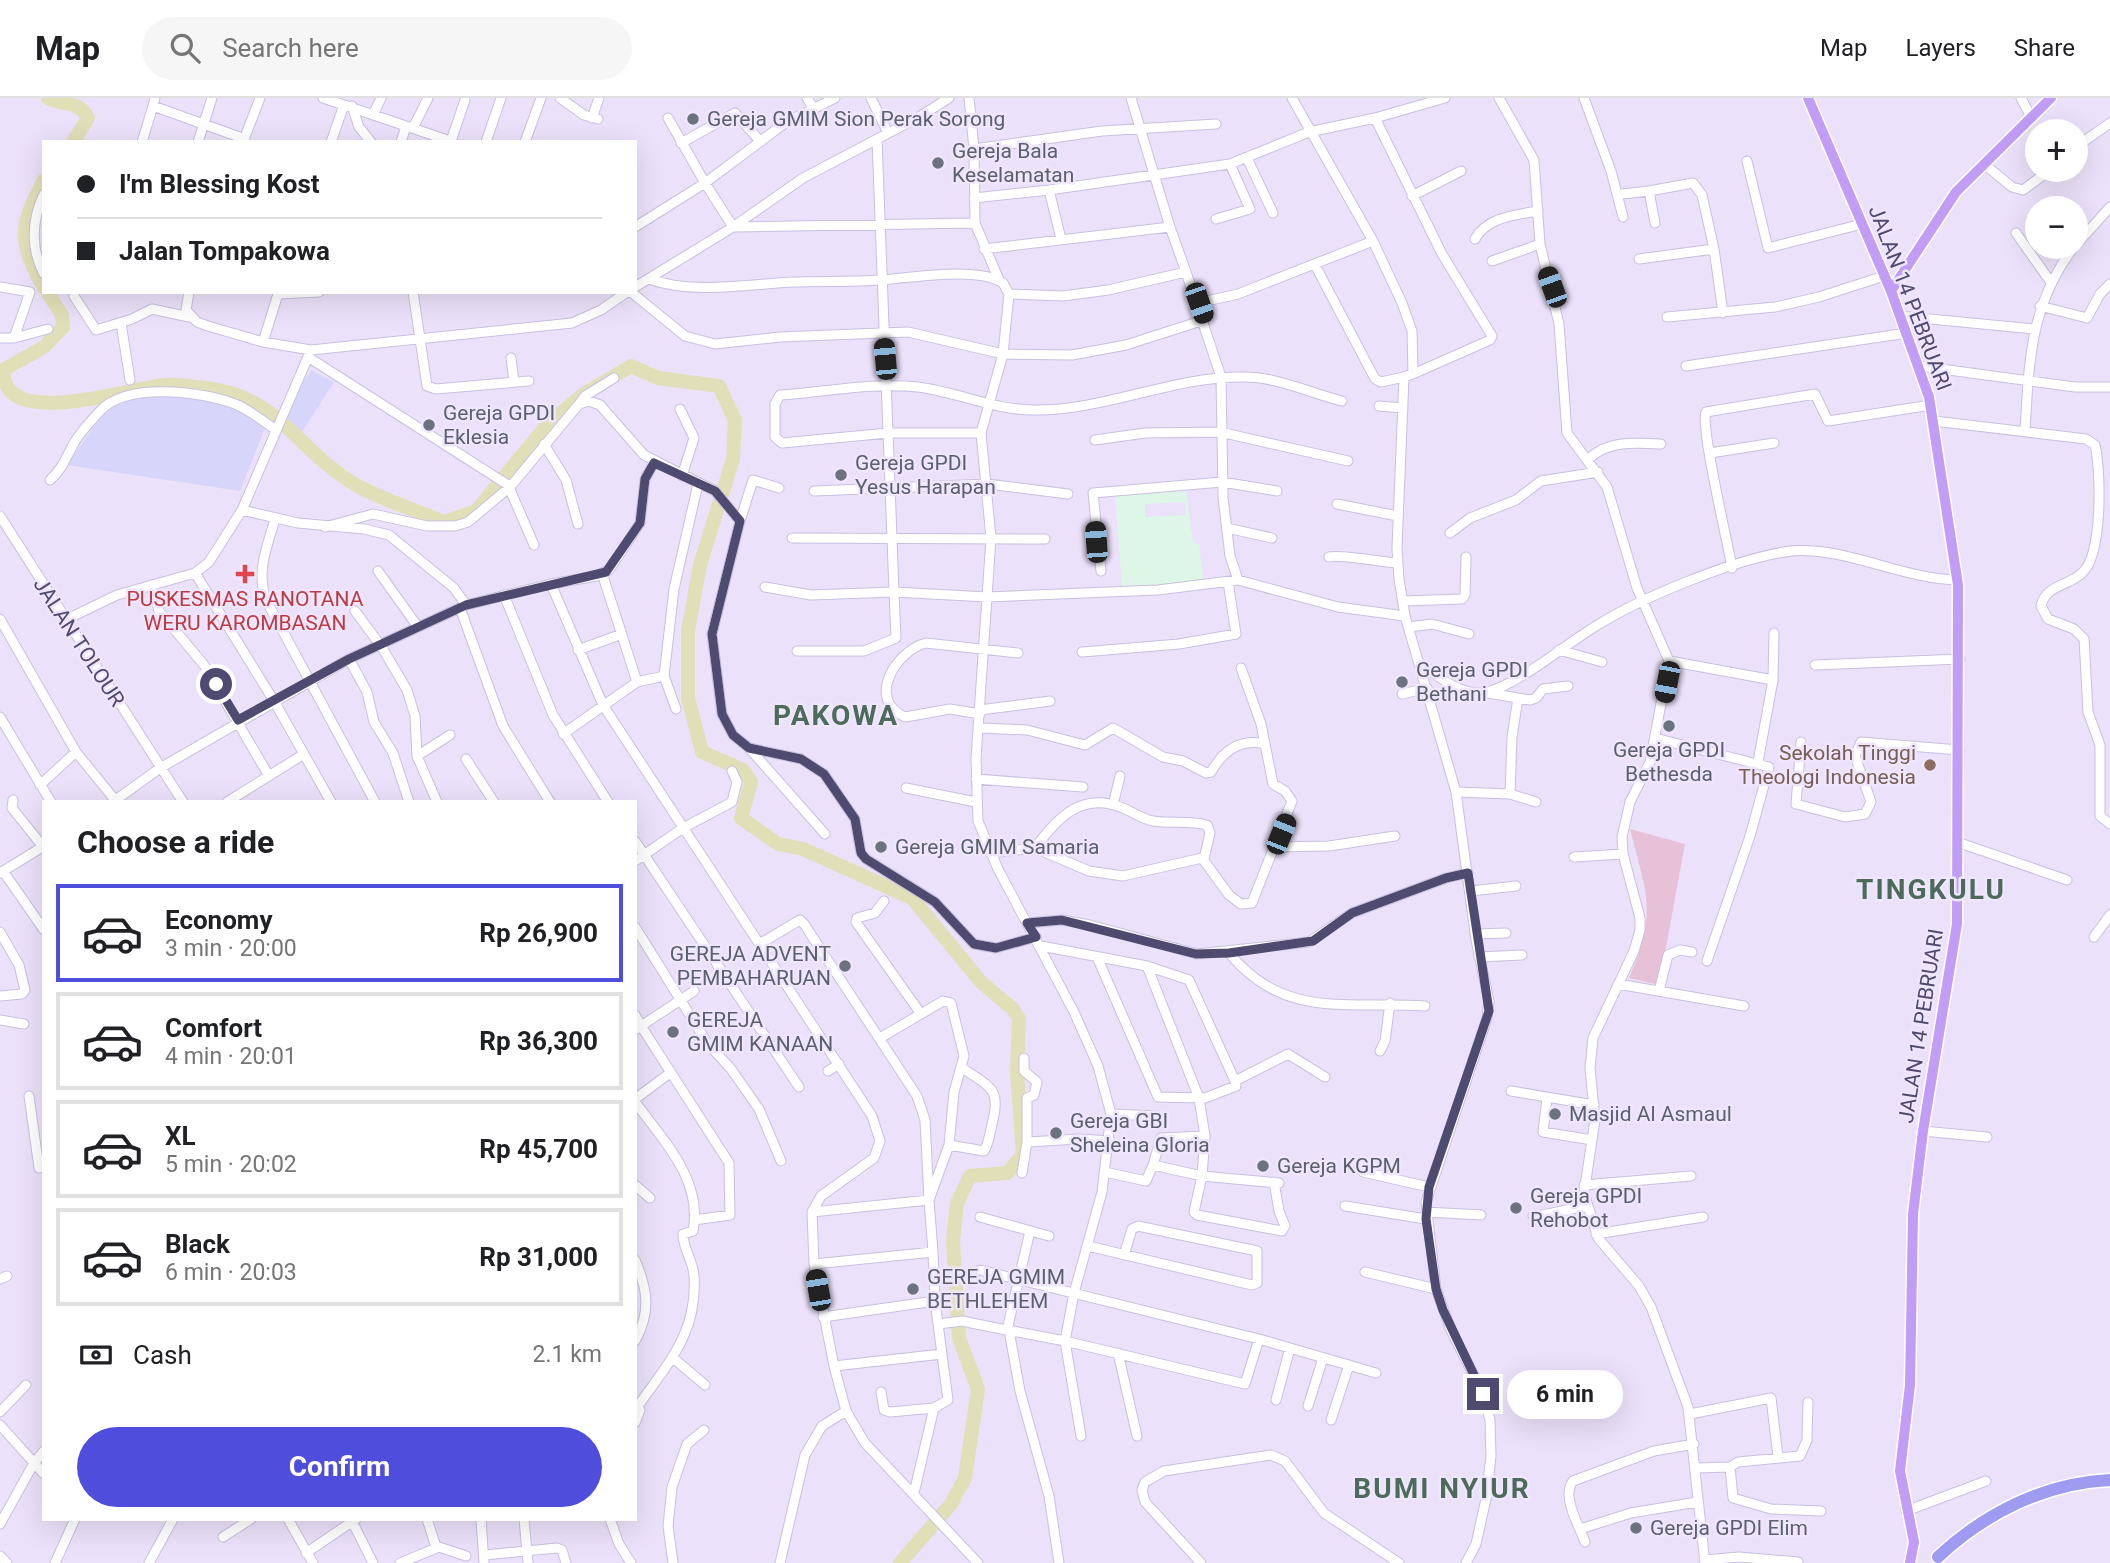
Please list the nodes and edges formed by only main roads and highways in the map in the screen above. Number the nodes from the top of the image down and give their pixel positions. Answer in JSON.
{"nodes":[{"id":1,"x":1808,"y":98,"type":"edge"},
{"id":2,"x":2051,"y":98,"type":"edge"},
{"id":3,"x":1905,"y":270,"type":"junction"},
{"id":4,"x":1883,"y":274,"type":"junction"},
{"id":5,"x":1891,"y":291,"type":"junction"},
{"id":6,"x":2110,"y":1480,"type":"edge"},
{"id":7,"x":1938,"y":1557,"type":"dead end"},
{"id":8,"x":1910,"y":1563,"type":"edge"}],
"edges":[{"from":1,"to":4,"type":"main road","name":"JALAN 14 PEBRUARI"},
{"from":2,"to":3,"type":"main road"},
{"from":3,"to":4,"type":"main road"},
{"from":3,"to":5,"type":"main road"},
{"from":4,"to":5,"type":"main road","name":"JALAN 14 PEBRUARI"},
{"from":5,"to":8,"type":"main road","name":"JALAN 14 PEBRUARI"},
{"from":6,"to":7,"type":"highway"}]}
